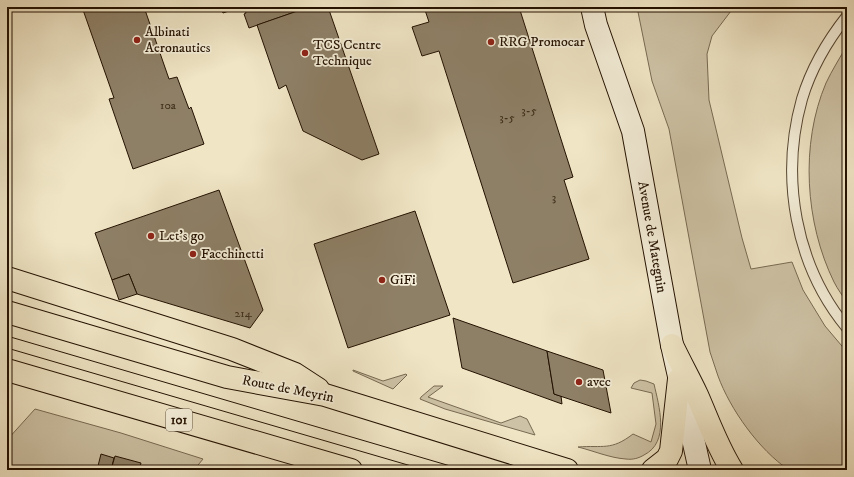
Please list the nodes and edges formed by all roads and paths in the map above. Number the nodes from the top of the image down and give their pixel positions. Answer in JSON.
{"nodes":[{"id":1,"x":592,"y":7,"type":"edge"},
{"id":2,"x":847,"y":16,"type":"edge"},
{"id":3,"x":7,"y":278,"type":"edge"},
{"id":4,"x":7,"y":312,"type":"edge"},
{"id":5,"x":847,"y":328,"type":"edge"},
{"id":6,"x":672,"y":345,"type":"junction"},
{"id":7,"x":7,"y":370,"type":"edge"},
{"id":8,"x":679,"y":380,"type":"junction"},
{"id":9,"x":325,"y":395,"type":"junction"},
{"id":10,"x":351,"y":470,"type":"edge"},
{"id":11,"x":567,"y":470,"type":"edge"},
{"id":12,"x":653,"y":470,"type":"edge"},
{"id":13,"x":700,"y":470,"type":"edge"},
{"id":14,"x":732,"y":470,"type":"edge"}],
"edges":[{"from":1,"to":6,"type":"main road","name":"Avenue de Mategnin"},
{"from":2,"to":5,"type":"lane"},
{"from":3,"to":9,"type":"main road"},
{"from":4,"to":9,"type":"main road","name":"Route de Meyrin"},
{"from":6,"to":8,"type":"main road","name":"Avenue de Mategnin"},
{"from":6,"to":14,"type":"main road"},
{"from":7,"to":10,"type":"main road","number":"101"},
{"from":8,"to":12,"type":"main road"},
{"from":8,"to":13,"type":"main road","name":"Avenue de Mategnin"},
{"from":9,"to":11,"type":"main road","name":"Route de Meyrin"}]}
